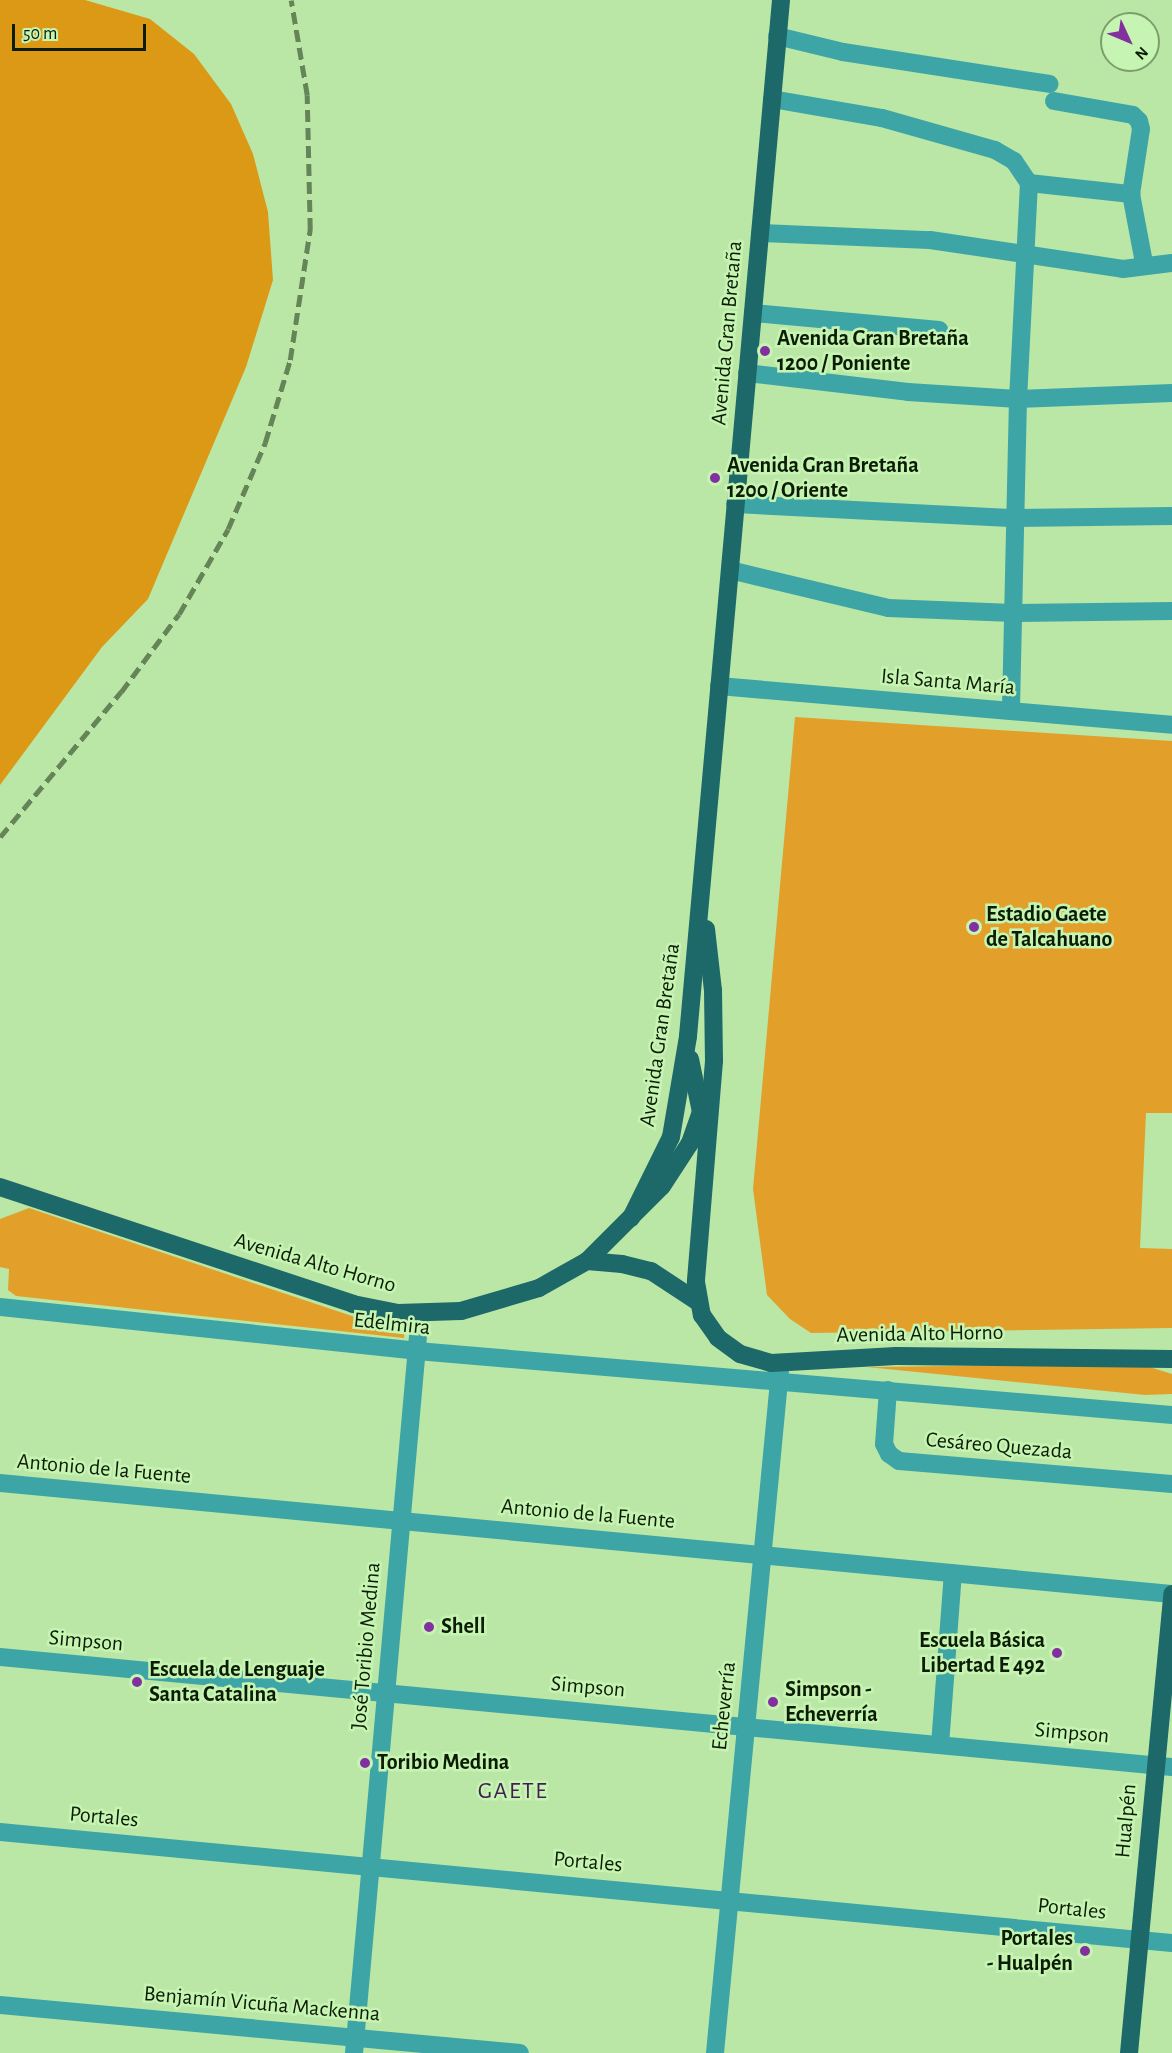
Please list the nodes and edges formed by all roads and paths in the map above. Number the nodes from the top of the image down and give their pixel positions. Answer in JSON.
{"nodes":[{"id":1,"x":781,"y":0,"type":"edge"},
{"id":2,"x":777,"y":36,"type":"junction"},
{"id":3,"x":772,"y":99,"type":"junction"},
{"id":4,"x":1029,"y":183,"type":"junction"},
{"id":5,"x":1131,"y":194,"type":"junction"},
{"id":6,"x":760,"y":233,"type":"junction"},
{"id":7,"x":1023,"y":255,"type":"junction"},
{"id":8,"x":1144,"y":263,"type":"junction"},
{"id":9,"x":1172,"y":263,"type":"edge"},
{"id":10,"x":753,"y":314,"type":"junction"},
{"id":11,"x":939,"y":330,"type":"dead end"},
{"id":12,"x":747,"y":373,"type":"junction"},
{"id":13,"x":1172,"y":393,"type":"edge"},
{"id":14,"x":1018,"y":399,"type":"junction"},
{"id":15,"x":735,"y":504,"type":"junction"},
{"id":16,"x":1172,"y":516,"type":"edge"},
{"id":17,"x":1015,"y":518,"type":"junction"},
{"id":18,"x":730,"y":570,"type":"junction"},
{"id":19,"x":1172,"y":611,"type":"edge"},
{"id":20,"x":1013,"y":613,"type":"junction"},
{"id":21,"x":719,"y":686,"type":"junction"},
{"id":22,"x":1011,"y":711,"type":"junction"},
{"id":23,"x":1172,"y":725,"type":"edge"},
{"id":24,"x":701,"y":885,"type":"junction"},
{"id":25,"x":688,"y":1036,"type":"junction"},
{"id":26,"x":714,"y":1061,"type":"junction"},
{"id":27,"x":701,"y":1113,"type":"junction"},
{"id":28,"x":707,"y":1149,"type":"junction"},
{"id":29,"x":0,"y":1187,"type":"edge"},
{"id":30,"x":28,"y":1197,"type":"junction"},
{"id":31,"x":0,"y":1199,"type":"edge"},
{"id":32,"x":631,"y":1218,"type":"junction"},
{"id":33,"x":587,"y":1261,"type":"junction"},
{"id":34,"x":698,"y":1302,"type":"junction"},
{"id":35,"x":0,"y":1307,"type":"edge"},
{"id":36,"x":420,"y":1314,"type":"junction"},
{"id":37,"x":417,"y":1351,"type":"junction"},
{"id":38,"x":1172,"y":1359,"type":"edge"},
{"id":39,"x":780,"y":1372,"type":"junction"},
{"id":40,"x":888,"y":1390,"type":"junction"},
{"id":41,"x":1172,"y":1415,"type":"edge"},
{"id":42,"x":0,"y":1483,"type":"edge"},
{"id":43,"x":1172,"y":1484,"type":"edge"},
{"id":44,"x":402,"y":1521,"type":"junction"},
{"id":45,"x":763,"y":1555,"type":"junction"},
{"id":46,"x":953,"y":1573,"type":"junction"},
{"id":47,"x":1172,"y":1594,"type":"edge"},
{"id":48,"x":0,"y":1657,"type":"edge"},
{"id":49,"x":387,"y":1692,"type":"junction"},
{"id":50,"x":746,"y":1726,"type":"junction"},
{"id":51,"x":940,"y":1745,"type":"junction"},
{"id":52,"x":1164,"y":1766,"type":"edge"},
{"id":53,"x":0,"y":1832,"type":"edge"},
{"id":54,"x":371,"y":1866,"type":"junction"},
{"id":55,"x":730,"y":1900,"type":"junction"},
{"id":56,"x":1139,"y":1939,"type":"junction"},
{"id":57,"x":1172,"y":1943,"type":"edge"},
{"id":58,"x":0,"y":2005,"type":"edge"},
{"id":59,"x":354,"y":2045,"type":"edge"},
{"id":60,"x":520,"y":2053,"type":"edge"},
{"id":61,"x":715,"y":2053,"type":"edge"},
{"id":62,"x":1129,"y":2053,"type":"edge"}],
"edges":[{"from":1,"to":2,"type":"main road","name":"Avenida Gran Bretaña"},
{"from":2,"to":3,"type":"main road","name":"Avenida Gran Bretaña"},
{"from":2,"to":5,"type":"street"},
{"from":3,"to":4,"type":"street"},
{"from":3,"to":6,"type":"main road","name":"Avenida Gran Bretaña"},
{"from":4,"to":5,"type":"street"},
{"from":4,"to":7,"type":"street"},
{"from":5,"to":8,"type":"street"},
{"from":6,"to":7,"type":"street"},
{"from":6,"to":10,"type":"main road","name":"Avenida Gran Bretaña"},
{"from":7,"to":8,"type":"street"},
{"from":7,"to":14,"type":"street"},
{"from":8,"to":9,"type":"street"},
{"from":10,"to":11,"type":"street"},
{"from":10,"to":12,"type":"main road","name":"Avenida Gran Bretaña"},
{"from":12,"to":14,"type":"street"},
{"from":12,"to":15,"type":"main road","name":"Avenida Gran Bretaña"},
{"from":13,"to":14,"type":"street"},
{"from":14,"to":17,"type":"street"},
{"from":15,"to":17,"type":"street"},
{"from":15,"to":18,"type":"main road","name":"Avenida Gran Bretaña"},
{"from":16,"to":17,"type":"street"},
{"from":17,"to":20,"type":"street"},
{"from":18,"to":20,"type":"street"},
{"from":18,"to":21,"type":"main road","name":"Avenida Gran Bretaña"},
{"from":19,"to":20,"type":"street"},
{"from":20,"to":22,"type":"street"},
{"from":21,"to":22,"type":"street","name":"Isla Santa María"},
{"from":21,"to":24,"type":"main road","name":"Avenida Gran Bretaña"},
{"from":22,"to":23,"type":"street","name":"Isla Santa María"},
{"from":24,"to":25,"type":"main road","name":"Avenida Gran Bretaña"},
{"from":24,"to":26,"type":"main road","name":"Avenida Gran Bretaña"},
{"from":25,"to":27,"type":"main road"},
{"from":25,"to":32,"type":"main road","name":"Avenida Gran Bretaña"},
{"from":26,"to":27,"type":"main road","name":"Avenida Gran Bretaña"},
{"from":26,"to":28,"type":"main road","name":"Avenida Gran Bretaña"},
{"from":27,"to":28,"type":"main road","name":"Avenida Gran Bretaña"},
{"from":27,"to":32,"type":"main road","name":"Avenida Gran Bretaña"},
{"from":28,"to":34,"type":"main road","name":"Avenida Gran Bretaña"},
{"from":29,"to":30,"type":"main road","name":"Avenida Alto Horno"},
{"from":30,"to":31,"type":"main road","name":"Avenida Alto Horno"},
{"from":30,"to":36,"type":"main road","name":"Avenida Alto Horno"},
{"from":32,"to":33,"type":"main road","name":"Avenida Gran Bretaña"},
{"from":33,"to":34,"type":"main road"},
{"from":33,"to":36,"type":"main road","name":"Avenida Alto Horno"},
{"from":34,"to":39,"type":"main road","name":"Avenida Alto Horno"},
{"from":35,"to":37,"type":"street","name":"Edelmira"},
{"from":36,"to":37,"type":"street","name":"José Toribio Medina"},
{"from":37,"to":39,"type":"street","name":"Edelmira"},
{"from":37,"to":44,"type":"street","name":"José Toribio Medina"},
{"from":38,"to":39,"type":"main road","name":"Avenida Alto Horno"},
{"from":39,"to":40,"type":"street","name":"Avenida Alto Horno"},
{"from":39,"to":45,"type":"street","name":"Echeverría"},
{"from":40,"to":41,"type":"street","name":"Avenida Alto Horno"},
{"from":40,"to":43,"type":"street","name":"Cesáreo Quezada"},
{"from":42,"to":44,"type":"street","name":"Antonio de la Fuente"},
{"from":44,"to":45,"type":"street","name":"Antonio de la Fuente"},
{"from":44,"to":49,"type":"street","name":"José Toribio Medina"},
{"from":45,"to":46,"type":"street","name":"Antonio de la Fuente"},
{"from":45,"to":50,"type":"street","name":"Echeverría"},
{"from":46,"to":47,"type":"street","name":"Antonio de la Fuente"},
{"from":46,"to":51,"type":"street"},
{"from":47,"to":52,"type":"main road","name":"Hualpén"},
{"from":48,"to":49,"type":"street","name":"Simpson"},
{"from":49,"to":50,"type":"street","name":"Simpson"},
{"from":49,"to":54,"type":"street","name":"José Toribio Medina"},
{"from":50,"to":51,"type":"street","name":"Simpson"},
{"from":50,"to":55,"type":"street","name":"Echeverría"},
{"from":51,"to":52,"type":"street","name":"Simpson"},
{"from":52,"to":56,"type":"main road","name":"Hualpén"},
{"from":53,"to":54,"type":"street","name":"Portales"},
{"from":54,"to":55,"type":"street","name":"Portales"},
{"from":54,"to":59,"type":"street","name":"José Toribio Medina"},
{"from":55,"to":56,"type":"street","name":"Portales"},
{"from":55,"to":61,"type":"street","name":"Echeverría"},
{"from":56,"to":57,"type":"street","name":"Portales"},
{"from":56,"to":62,"type":"main road","name":"Hualpén"},
{"from":58,"to":59,"type":"street","name":"Benjamín Vicuña Mackenna"},
{"from":59,"to":60,"type":"street","name":"Benjamín Vicuña Mackenna"}]}
